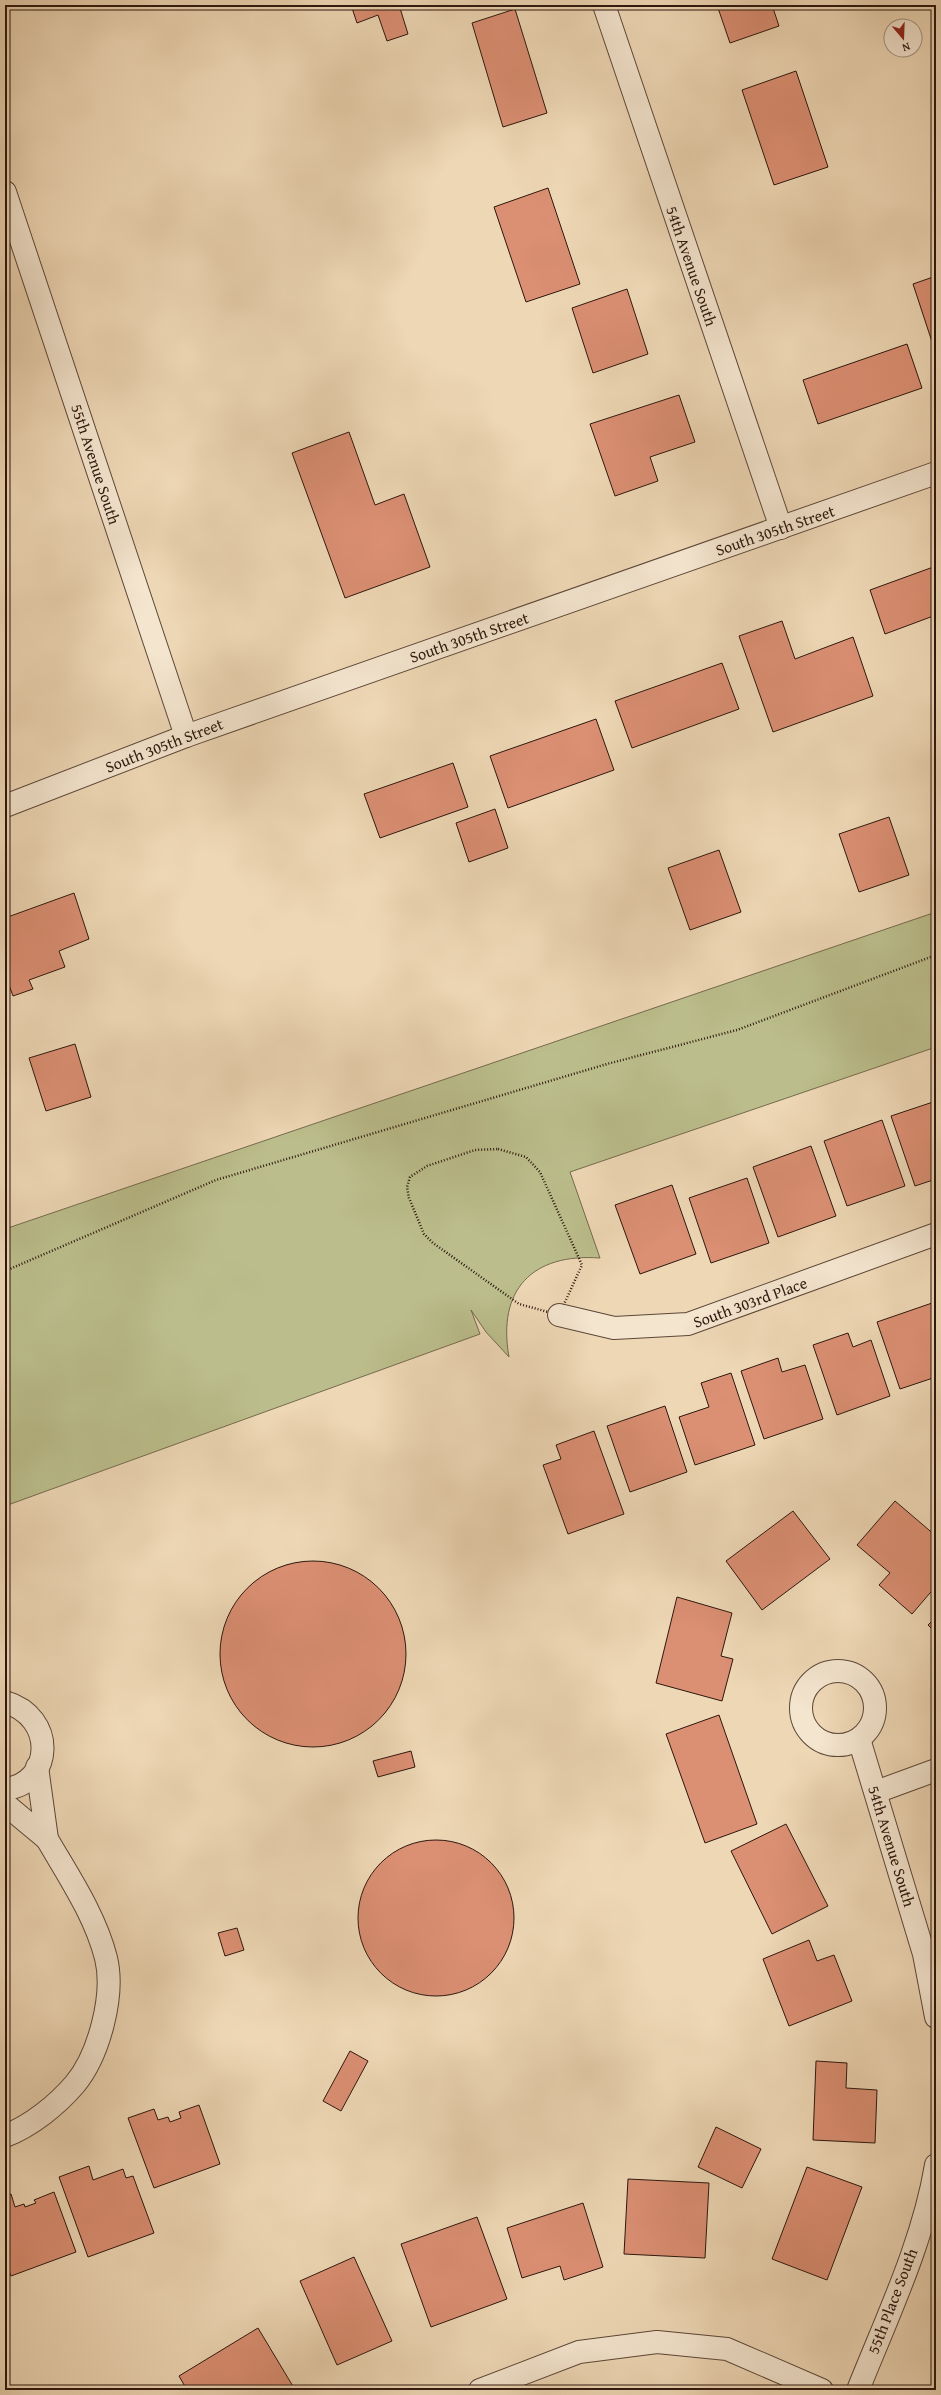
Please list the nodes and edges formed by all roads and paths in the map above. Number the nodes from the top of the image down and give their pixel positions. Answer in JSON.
{"nodes":[{"id":1,"x":604,"y":5,"type":"edge"},
{"id":2,"x":5,"y":192,"type":"edge"},
{"id":3,"x":936,"y":473,"type":"edge"},
{"id":4,"x":781,"y":528,"type":"junction"},
{"id":5,"x":186,"y":736,"type":"junction"},
{"id":6,"x":5,"y":806,"type":"edge"},
{"id":7,"x":936,"y":955,"type":"edge"},
{"id":8,"x":936,"y":1234,"type":"edge"},
{"id":9,"x":5,"y":1271,"type":"edge"},
{"id":10,"x":559,"y":1315,"type":"junction"},
{"id":11,"x":9,"y":1700,"type":"edge"},
{"id":12,"x":859,"y":1739,"type":"dead end"},
{"id":13,"x":37,"y":1767,"type":"junction"},
{"id":14,"x":936,"y":1770,"type":"edge"},
{"id":15,"x":5,"y":1789,"type":"edge"},
{"id":16,"x":876,"y":1792,"type":"junction"},
{"id":17,"x":5,"y":1804,"type":"edge"},
{"id":18,"x":47,"y":1839,"type":"junction"},
{"id":19,"x":936,"y":2017,"type":"edge"},
{"id":20,"x":5,"y":2136,"type":"edge"},
{"id":21,"x":936,"y":2165,"type":"edge"},
{"id":22,"x":480,"y":2390,"type":"edge"},
{"id":23,"x":822,"y":2390,"type":"edge"},
{"id":24,"x":858,"y":2390,"type":"edge"}],
"edges":[{"from":1,"to":4,"type":"street","name":"54th Avenue South"},
{"from":2,"to":5,"type":"street","name":"55th Avenue South"},
{"from":3,"to":4,"type":"street","name":"South 305th Street"},
{"from":4,"to":5,"type":"street","name":"South 305th Street"},
{"from":5,"to":6,"type":"street","name":"South 305th Street"},
{"from":7,"to":9,"type":"path"},
{"from":8,"to":10,"type":"street","name":"South 303rd Place"},
{"from":10,"to":10,"type":"path"},
{"from":11,"to":13,"type":"street"},
{"from":12,"to":16,"type":"street","name":"54th Avenue South"},
{"from":13,"to":15,"type":"street"},
{"from":13,"to":18,"type":"street"},
{"from":14,"to":16,"type":"street"},
{"from":16,"to":19,"type":"street","name":"54th Avenue South"},
{"from":17,"to":18,"type":"street"},
{"from":18,"to":20,"type":"street"},
{"from":21,"to":24,"type":"street","name":"55th Place South"},
{"from":22,"to":23,"type":"street"}]}
